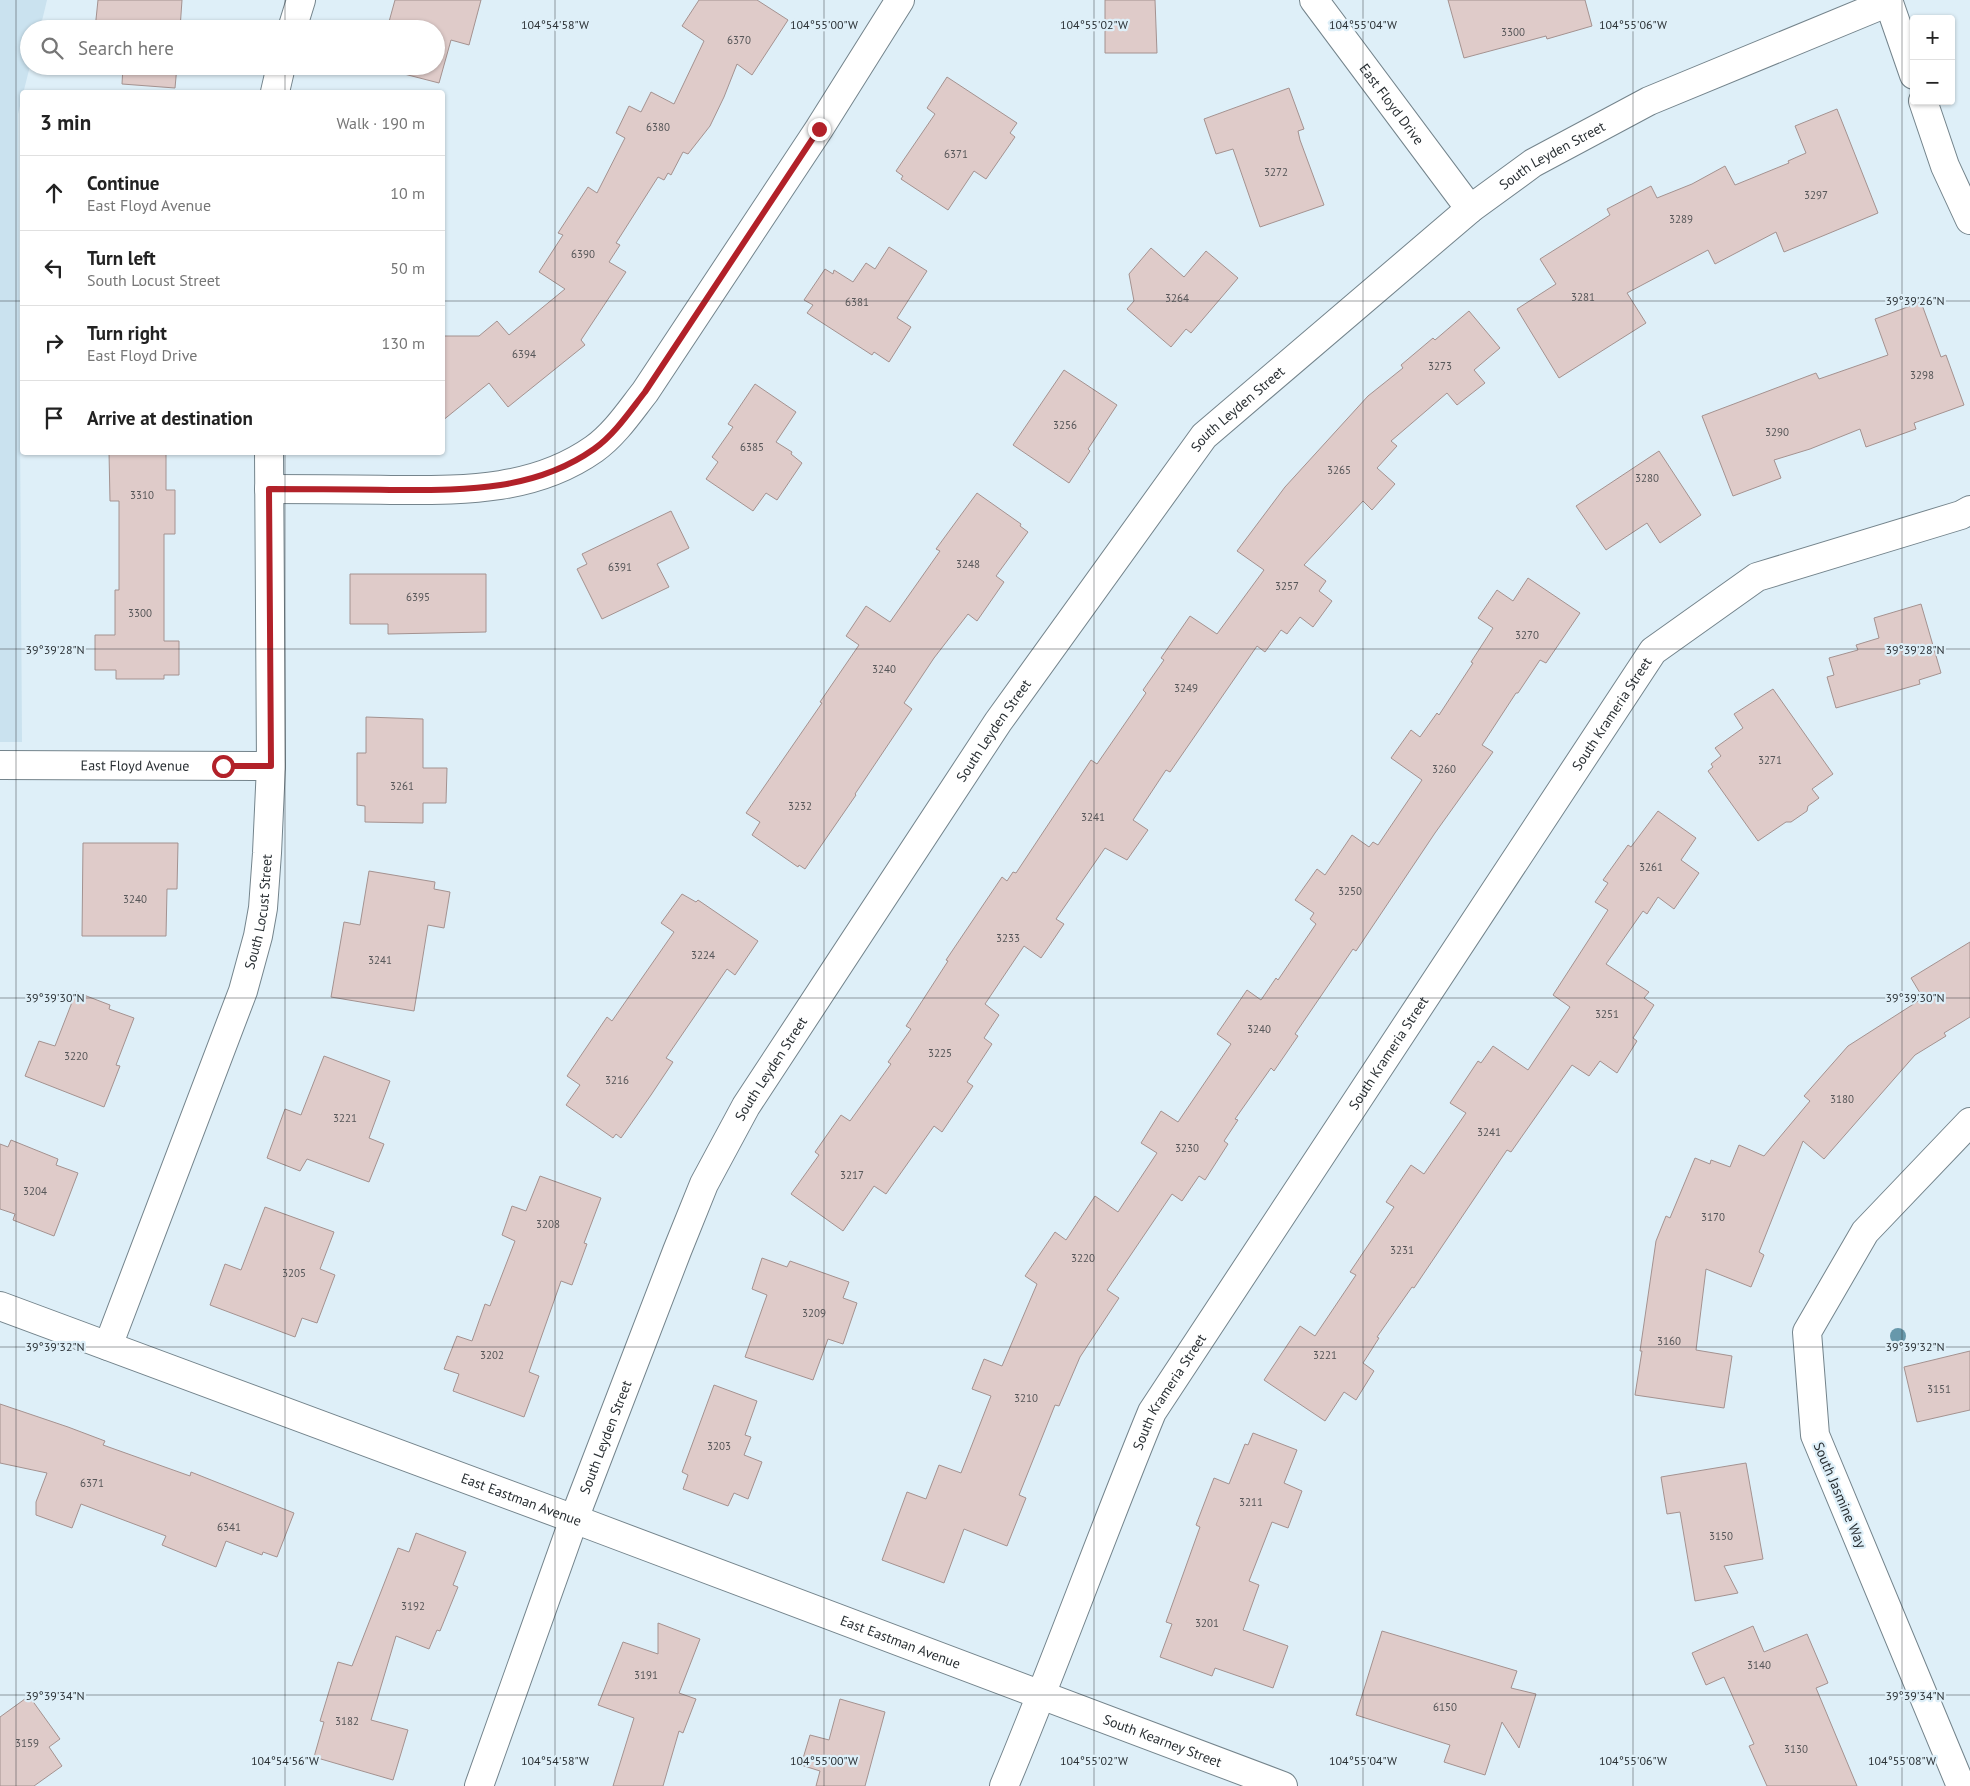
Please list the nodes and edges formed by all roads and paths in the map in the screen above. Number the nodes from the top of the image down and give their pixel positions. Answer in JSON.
{"nodes":[{"id":1,"x":301,"y":0,"type":"edge"},
{"id":2,"x":900,"y":0,"type":"edge"},
{"id":3,"x":1314,"y":0,"type":"edge"},
{"id":4,"x":1888,"y":1,"type":"edge"},
{"id":5,"x":295,"y":20,"type":"edge"},
{"id":6,"x":1910,"y":64,"type":"edge"},
{"id":7,"x":279,"y":75,"type":"edge"},
{"id":8,"x":275,"y":90,"type":"edge"},
{"id":9,"x":1924,"y":105,"type":"edge"},
{"id":10,"x":1470,"y":209,"type":"junction"},
{"id":11,"x":1970,"y":220,"type":"edge"},
{"id":12,"x":269,"y":455,"type":"edge"},
{"id":13,"x":269,"y":489,"type":"junction"},
{"id":14,"x":1970,"y":510,"type":"edge"},
{"id":15,"x":0,"y":765,"type":"edge"},
{"id":16,"x":271,"y":766,"type":"junction"},
{"id":17,"x":1970,"y":1122,"type":"edge"},
{"id":18,"x":0,"y":1306,"type":"edge"},
{"id":19,"x":108,"y":1346,"type":"junction"},
{"id":20,"x":574,"y":1520,"type":"junction"},
{"id":21,"x":1043,"y":1695,"type":"junction"},
{"id":22,"x":479,"y":1786,"type":"edge"},
{"id":23,"x":1004,"y":1786,"type":"edge"},
{"id":24,"x":1283,"y":1786,"type":"edge"},
{"id":25,"x":1961,"y":1786,"type":"edge"}],
"edges":[{"from":1,"to":5,"type":"street"},
{"from":2,"to":13,"type":"street"},
{"from":3,"to":10,"type":"street","name":"East Floyd Drive"},
{"from":4,"to":6,"type":"street"},
{"from":4,"to":10,"type":"street","name":"South Leyden Street"},
{"from":7,"to":8,"type":"street"},
{"from":9,"to":11,"type":"street"},
{"from":10,"to":20,"type":"street","name":"South Leyden Street"},
{"from":12,"to":13,"type":"street","name":"South Locust Street"},
{"from":13,"to":16,"type":"street","name":"South Locust Street"},
{"from":14,"to":21,"type":"street","name":"South Krameria Street"},
{"from":15,"to":16,"type":"street","name":"East Floyd Avenue"},
{"from":16,"to":19,"type":"street","name":"South Locust Street"},
{"from":17,"to":25,"type":"street","name":"South Jasmine Way"},
{"from":18,"to":19,"type":"street","name":"East Eastman Avenue"},
{"from":19,"to":20,"type":"street","name":"East Eastman Avenue"},
{"from":20,"to":21,"type":"street","name":"East Eastman Avenue"},
{"from":20,"to":22,"type":"street","name":"South Leyden Street"},
{"from":21,"to":23,"type":"street","name":"South Krameria Street"},
{"from":21,"to":24,"type":"street","name":"South Kearney Street"}]}
